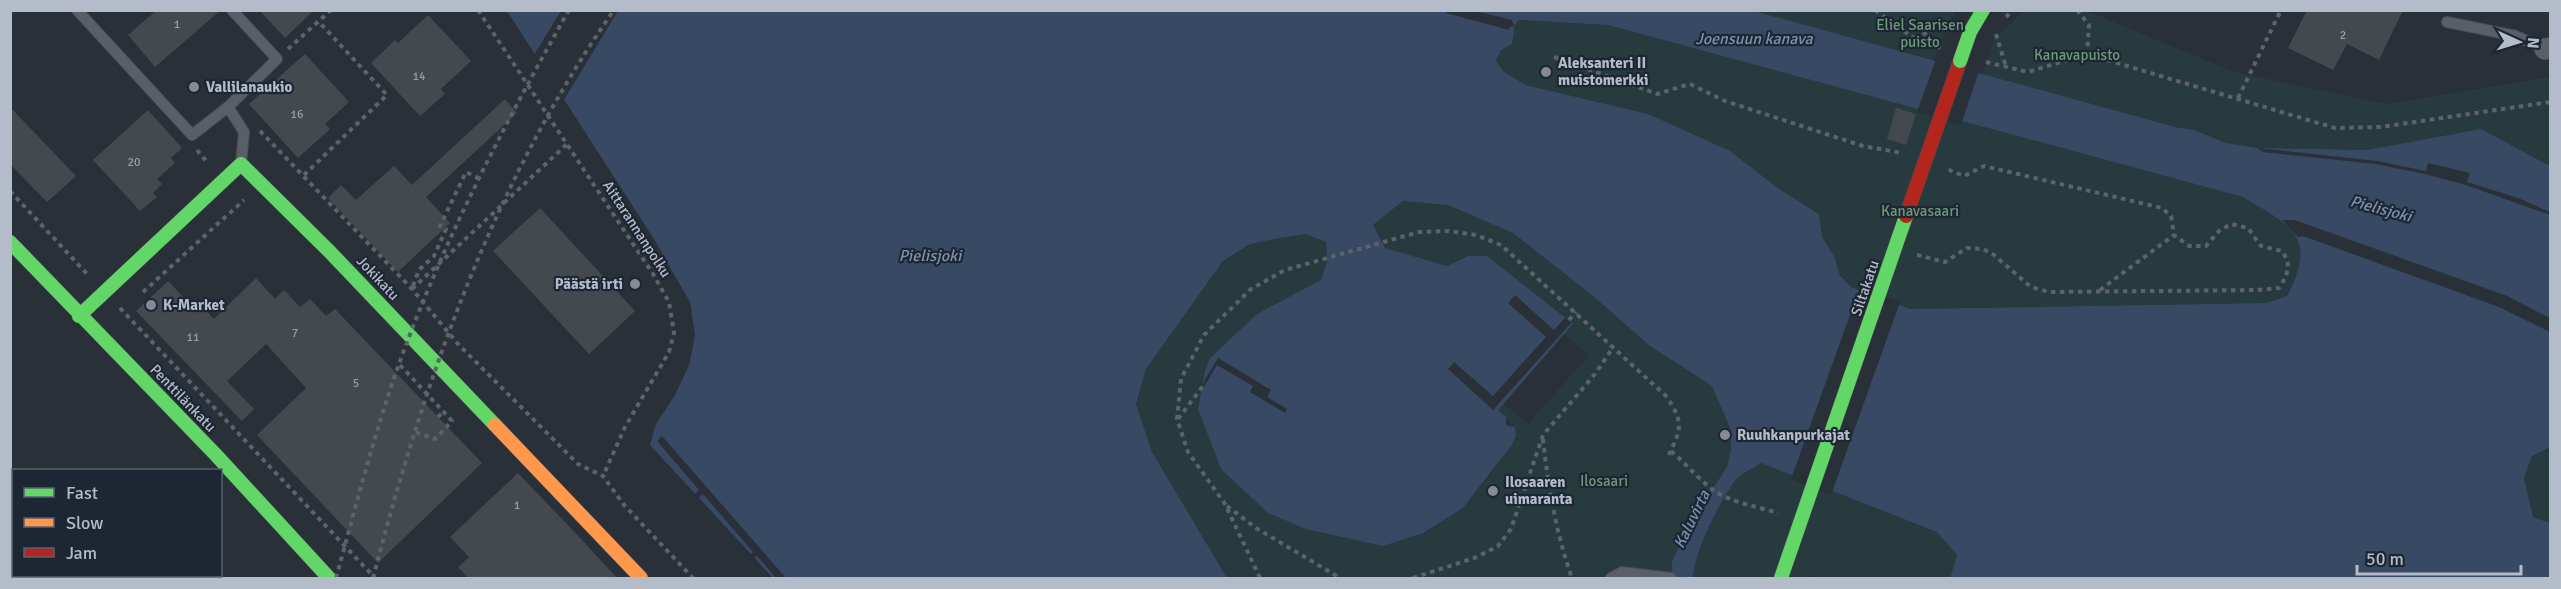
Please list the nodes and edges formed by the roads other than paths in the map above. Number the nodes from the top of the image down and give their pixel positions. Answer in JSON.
{"nodes":[{"id":1,"x":77,"y":10,"type":"edge"},
{"id":2,"x":232,"y":10,"type":"edge"},
{"id":3,"x":1983,"y":10,"type":"edge"},
{"id":4,"x":2447,"y":22,"type":"dead end"},
{"id":5,"x":2548,"y":49,"type":"edge"},
{"id":6,"x":228,"y":107,"type":"junction"},
{"id":7,"x":241,"y":164,"type":"junction"},
{"id":8,"x":10,"y":242,"type":"edge"},
{"id":9,"x":79,"y":316,"type":"junction"},
{"id":10,"x":1624,"y":575,"type":"edge"},
{"id":11,"x":1665,"y":578,"type":"edge"},
{"id":12,"x":329,"y":579,"type":"edge"},
{"id":13,"x":641,"y":579,"type":"edge"},
{"id":14,"x":1611,"y":579,"type":"edge"},
{"id":15,"x":1671,"y":579,"type":"edge"},
{"id":16,"x":1782,"y":579,"type":"edge"}],
"edges":[{"from":1,"to":6,"type":"lane"},
{"from":2,"to":6,"type":"lane"},
{"from":3,"to":16,"type":"street","name":"Siltakatu","bridge":true},
{"from":4,"to":5,"type":"lane"},
{"from":6,"to":7,"type":"lane"},
{"from":7,"to":9,"type":"street"},
{"from":7,"to":13,"type":"street","name":"Jokikatu"},
{"from":8,"to":9,"type":"street","name":"Penttilänkatu"},
{"from":9,"to":12,"type":"street","name":"Penttilänkatu"},
{"from":10,"to":11,"type":"lane"},
{"from":10,"to":14,"type":"lane"},
{"from":11,"to":15,"type":"lane"}]}
